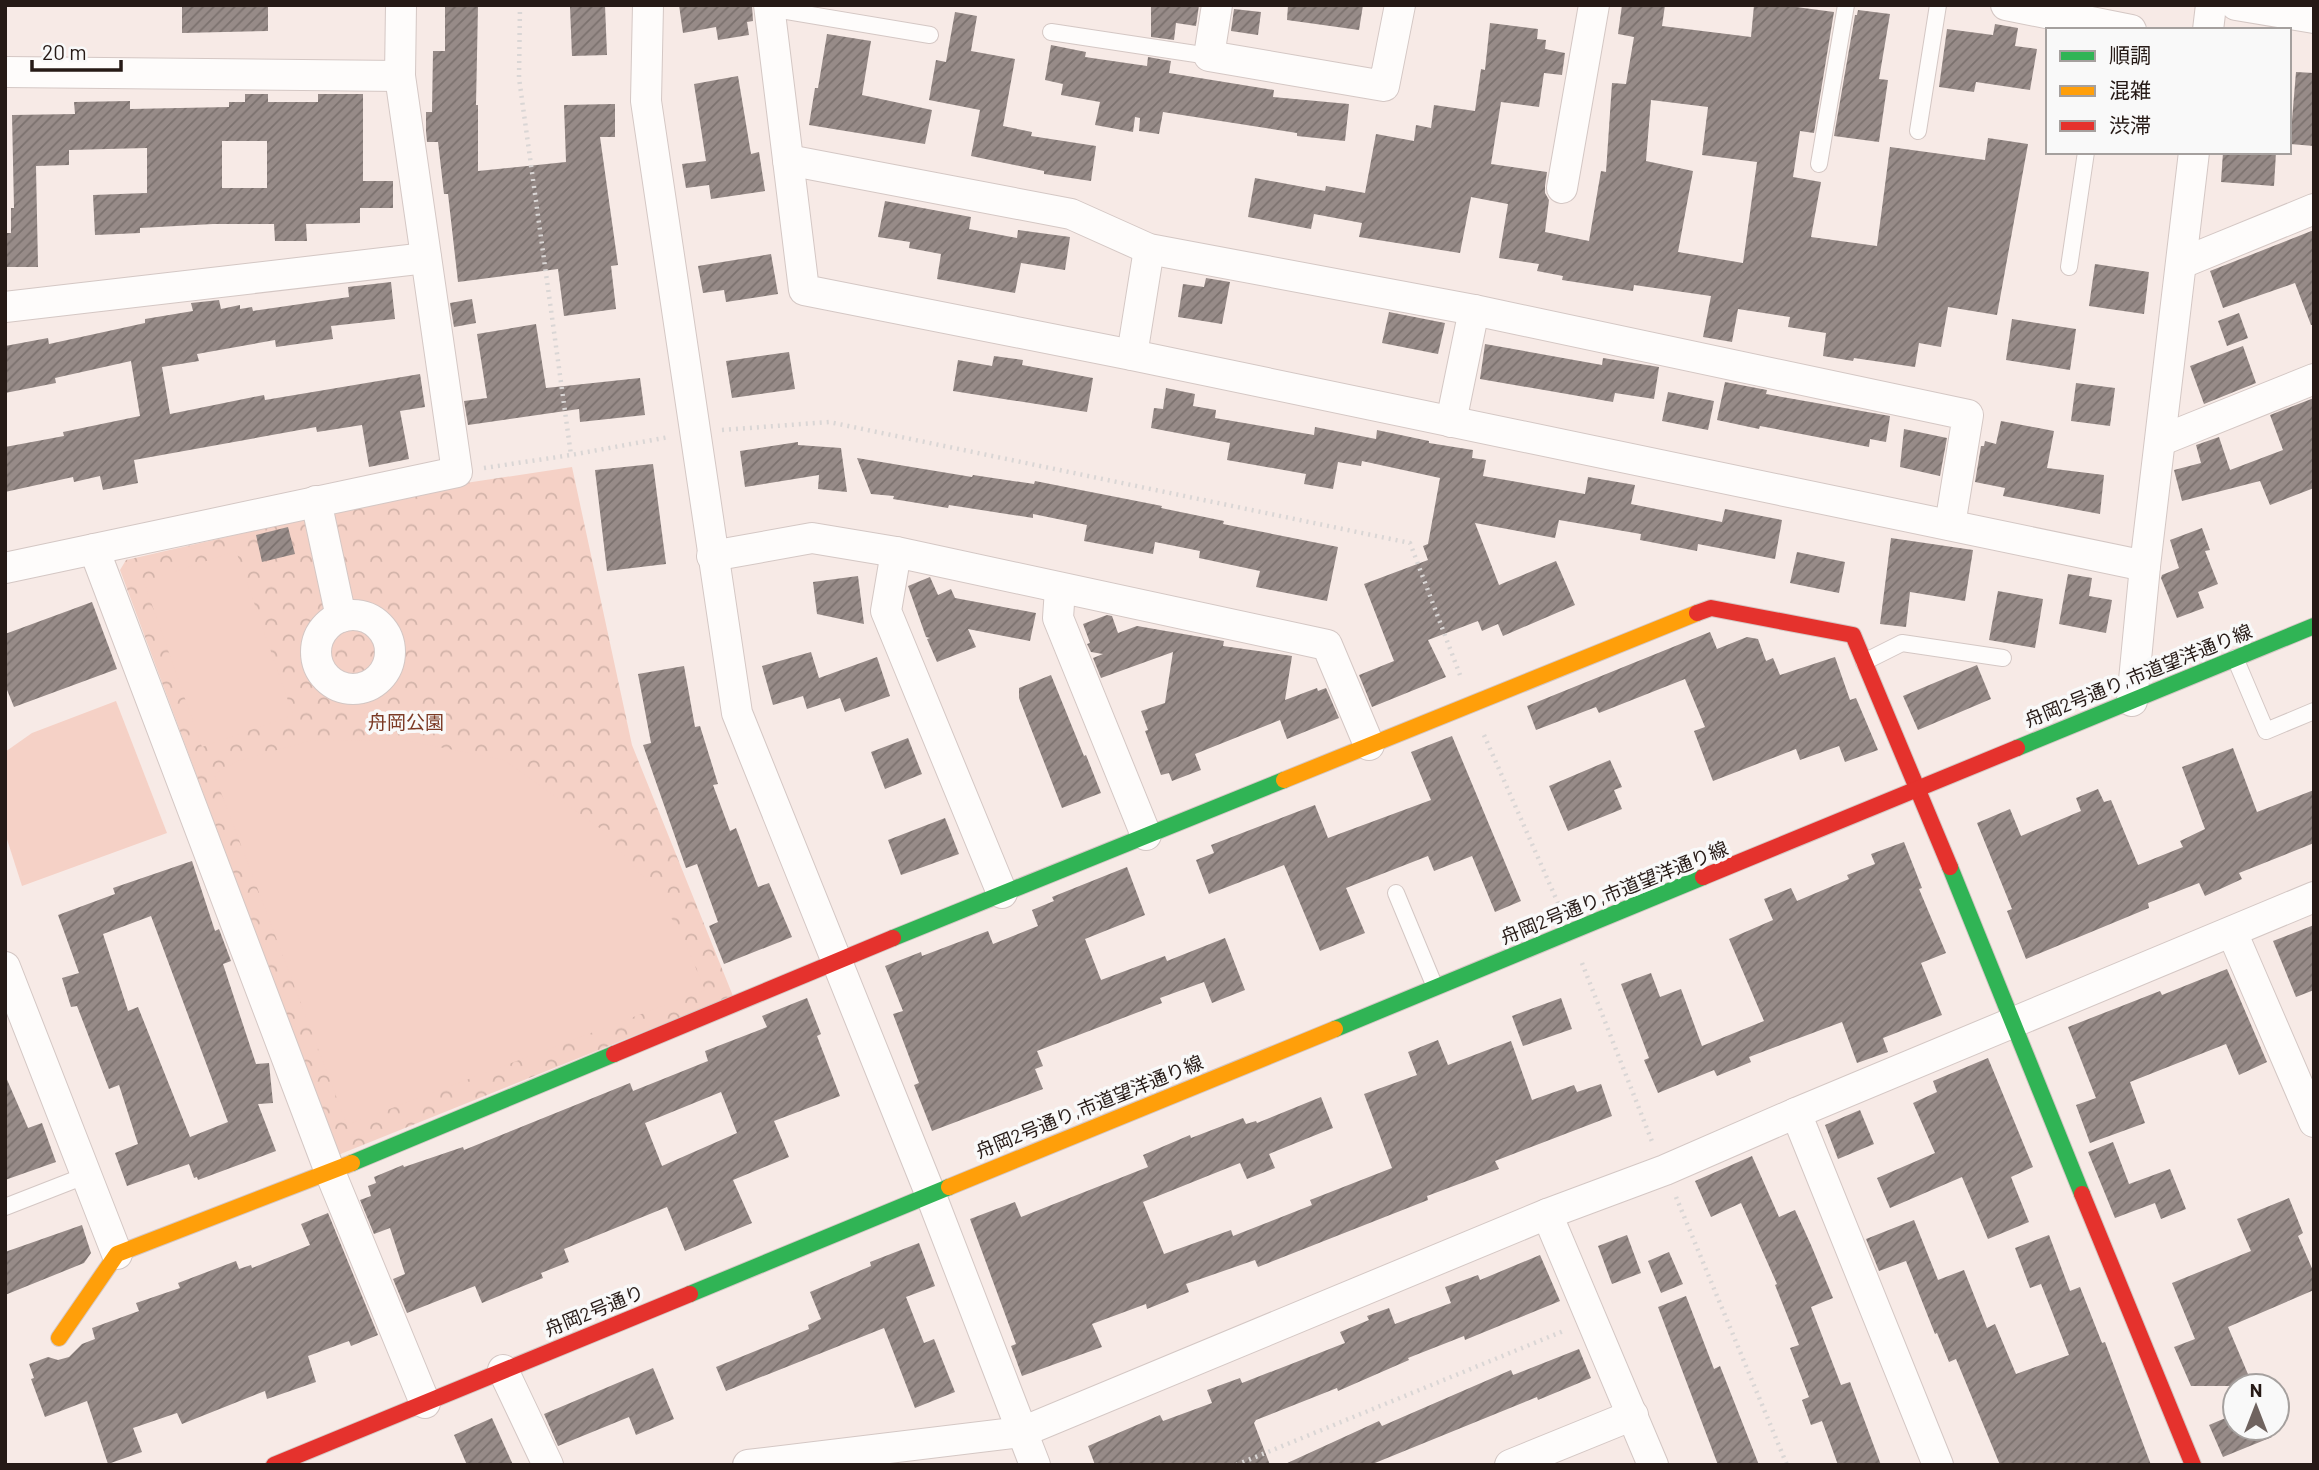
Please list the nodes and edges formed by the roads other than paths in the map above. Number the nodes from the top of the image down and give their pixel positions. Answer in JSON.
{"nodes":[{"id":1,"x":401,"y":5,"type":"edge"},
{"id":2,"x":648,"y":5,"type":"edge"},
{"id":3,"x":1217,"y":5,"type":"edge"},
{"id":4,"x":1400,"y":5,"type":"edge"},
{"id":5,"x":1594,"y":5,"type":"edge"},
{"id":6,"x":1846,"y":5,"type":"edge"},
{"id":7,"x":1938,"y":5,"type":"edge"},
{"id":8,"x":2006,"y":5,"type":"edge"},
{"id":9,"x":2210,"y":5,"type":"edge"},
{"id":10,"x":2236,"y":5,"type":"edge"},
{"id":11,"x":769,"y":7,"type":"edge"},
{"id":12,"x":2314,"y":18,"type":"edge"},
{"id":13,"x":2113,"y":28,"type":"edge"},
{"id":14,"x":2208,"y":28,"type":"edge"},
{"id":15,"x":1051,"y":32,"type":"dead end"},
{"id":16,"x":930,"y":35,"type":"dead end"},
{"id":17,"x":1209,"y":56,"type":"junction"},
{"id":18,"x":5,"y":72,"type":"edge"},
{"id":19,"x":400,"y":76,"type":"junction"},
{"id":20,"x":1918,"y":131,"type":"dead end"},
{"id":21,"x":2086,"y":154,"type":"edge"},
{"id":22,"x":2194,"y":154,"type":"edge"},
{"id":23,"x":788,"y":160,"type":"junction"},
{"id":24,"x":1819,"y":164,"type":"dead end"},
{"id":25,"x":1562,"y":188,"type":"dead end"},
{"id":26,"x":2314,"y":209,"type":"edge"},
{"id":27,"x":1149,"y":249,"type":"junction"},
{"id":28,"x":426,"y":258,"type":"junction"},
{"id":29,"x":2182,"y":263,"type":"junction"},
{"id":30,"x":2069,"y":267,"type":"dead end"},
{"id":31,"x":5,"y":307,"type":"edge"},
{"id":32,"x":1474,"y":310,"type":"junction"},
{"id":33,"x":1132,"y":355,"type":"junction"},
{"id":34,"x":2314,"y":379,"type":"edge"},
{"id":35,"x":1451,"y":422,"type":"junction"},
{"id":36,"x":2162,"y":440,"type":"junction"},
{"id":37,"x":316,"y":501,"type":"junction"},
{"id":38,"x":1950,"y":525,"type":"junction"},
{"id":39,"x":94,"y":549,"type":"junction"},
{"id":40,"x":896,"y":552,"type":"junction"},
{"id":41,"x":712,"y":556,"type":"junction"},
{"id":42,"x":2145,"y":566,"type":"junction"},
{"id":43,"x":5,"y":568,"type":"edge"},
{"id":44,"x":1060,"y":589,"type":"junction"},
{"id":45,"x":341,"y":617,"type":"dead end"},
{"id":46,"x":2314,"y":626,"type":"edge"},
{"id":47,"x":2003,"y":657,"type":"dead end"},
{"id":48,"x":2235,"y":658,"type":"junction"},
{"id":49,"x":1864,"y":662,"type":"junction"},
{"id":50,"x":2132,"y":701,"type":"junction"},
{"id":51,"x":2314,"y":711,"type":"edge"},
{"id":52,"x":1368,"y":745,"type":"junction"},
{"id":53,"x":1919,"y":789,"type":"junction"},
{"id":54,"x":1146,"y":835,"type":"junction"},
{"id":55,"x":1396,"y":892,"type":"dead end"},
{"id":56,"x":1002,"y":894,"type":"junction"},
{"id":57,"x":2314,"y":897,"type":"edge"},
{"id":58,"x":2231,"y":932,"type":"junction"},
{"id":59,"x":837,"y":963,"type":"junction"},
{"id":60,"x":5,"y":967,"type":"edge"},
{"id":61,"x":1435,"y":988,"type":"junction"},
{"id":62,"x":2012,"y":1024,"type":"junction"},
{"id":63,"x":1796,"y":1113,"type":"junction"},
{"id":64,"x":2314,"y":1122,"type":"edge"},
{"id":65,"x":330,"y":1172,"type":"junction"},
{"id":66,"x":87,"y":1175,"type":"junction"},
{"id":67,"x":930,"y":1193,"type":"junction"},
{"id":68,"x":5,"y":1207,"type":"edge"},
{"id":69,"x":1547,"y":1214,"type":"junction"},
{"id":70,"x":117,"y":1254,"type":"junction"},
{"id":71,"x":59,"y":1338,"type":"dead end"},
{"id":72,"x":503,"y":1370,"type":"junction"},
{"id":73,"x":425,"y":1402,"type":"junction"},
{"id":74,"x":1633,"y":1415,"type":"junction"},
{"id":75,"x":1022,"y":1432,"type":"junction"},
{"id":76,"x":274,"y":1465,"type":"edge"},
{"id":77,"x":548,"y":1465,"type":"edge"},
{"id":78,"x":748,"y":1465,"type":"edge"},
{"id":79,"x":1035,"y":1465,"type":"edge"},
{"id":80,"x":1510,"y":1465,"type":"edge"},
{"id":81,"x":1653,"y":1465,"type":"edge"},
{"id":82,"x":1938,"y":1465,"type":"edge"},
{"id":83,"x":2193,"y":1465,"type":"edge"}],
"edges":[{"from":1,"to":19,"type":"street"},
{"from":2,"to":41,"type":"street"},
{"from":3,"to":17,"type":"street"},
{"from":4,"to":17,"type":"street"},
{"from":5,"to":25,"type":"street"},
{"from":6,"to":24,"type":"lane"},
{"from":7,"to":20,"type":"lane"},
{"from":8,"to":13,"type":"street"},
{"from":9,"to":14,"type":"street"},
{"from":10,"to":12,"type":"street"},
{"from":11,"to":16,"type":"lane"},
{"from":11,"to":23,"type":"street"},
{"from":15,"to":17,"type":"lane"},
{"from":18,"to":19,"type":"street"},
{"from":19,"to":28,"type":"street"},
{"from":21,"to":30,"type":"lane"},
{"from":22,"to":29,"type":"street"},
{"from":23,"to":27,"type":"street"},
{"from":23,"to":33,"type":"street"},
{"from":26,"to":29,"type":"street"},
{"from":27,"to":32,"type":"street"},
{"from":27,"to":33,"type":"street"},
{"from":28,"to":31,"type":"street"},
{"from":28,"to":37,"type":"street"},
{"from":29,"to":36,"type":"street"},
{"from":32,"to":35,"type":"street"},
{"from":32,"to":38,"type":"street"},
{"from":33,"to":35,"type":"street"},
{"from":34,"to":36,"type":"street"},
{"from":35,"to":38,"type":"street"},
{"from":36,"to":42,"type":"street"},
{"from":37,"to":39,"type":"street"},
{"from":37,"to":45,"type":"street"},
{"from":38,"to":42,"type":"street"},
{"from":39,"to":43,"type":"street"},
{"from":39,"to":65,"type":"street"},
{"from":40,"to":41,"type":"street"},
{"from":40,"to":44,"type":"street"},
{"from":40,"to":56,"type":"street"},
{"from":41,"to":59,"type":"street"},
{"from":42,"to":50,"type":"street"},
{"from":44,"to":52,"type":"street"},
{"from":44,"to":54,"type":"street"},
{"from":46,"to":48,"type":"street","name":"舟岡2号通り,市道望洋通り線"},
{"from":47,"to":49,"type":"lane"},
{"from":48,"to":50,"type":"street","name":"舟岡2号通り,市道望洋通り線"},
{"from":48,"to":51,"type":"lane"},
{"from":49,"to":52,"type":"street"},
{"from":49,"to":53,"type":"street"},
{"from":50,"to":53,"type":"street","name":"舟岡2号通り,市道望洋通り線"},
{"from":52,"to":54,"type":"street"},
{"from":53,"to":61,"type":"street","name":"舟岡2号通り,市道望洋通り線"},
{"from":53,"to":62,"type":"street"},
{"from":54,"to":56,"type":"street"},
{"from":55,"to":61,"type":"lane"},
{"from":56,"to":59,"type":"street"},
{"from":57,"to":58,"type":"street"},
{"from":58,"to":62,"type":"street"},
{"from":58,"to":64,"type":"street"},
{"from":59,"to":65,"type":"street"},
{"from":59,"to":67,"type":"street"},
{"from":60,"to":66,"type":"street"},
{"from":61,"to":67,"type":"street","name":"舟岡2号通り,市道望洋通り線"},
{"from":62,"to":63,"type":"street"},
{"from":62,"to":83,"type":"street"},
{"from":63,"to":69,"type":"street"},
{"from":63,"to":82,"type":"street"},
{"from":65,"to":70,"type":"street"},
{"from":65,"to":73,"type":"street"},
{"from":66,"to":68,"type":"lane"},
{"from":66,"to":70,"type":"street"},
{"from":67,"to":72,"type":"street","name":"舟岡2号通り"},
{"from":67,"to":75,"type":"street"},
{"from":69,"to":74,"type":"street"},
{"from":69,"to":75,"type":"street"},
{"from":70,"to":71,"type":"street"},
{"from":72,"to":73,"type":"street","name":"舟岡2号通り"},
{"from":72,"to":77,"type":"street"},
{"from":73,"to":76,"type":"street","name":"舟岡2号通り"},
{"from":74,"to":80,"type":"street"},
{"from":74,"to":81,"type":"street"},
{"from":75,"to":78,"type":"street"},
{"from":75,"to":79,"type":"street"}]}
